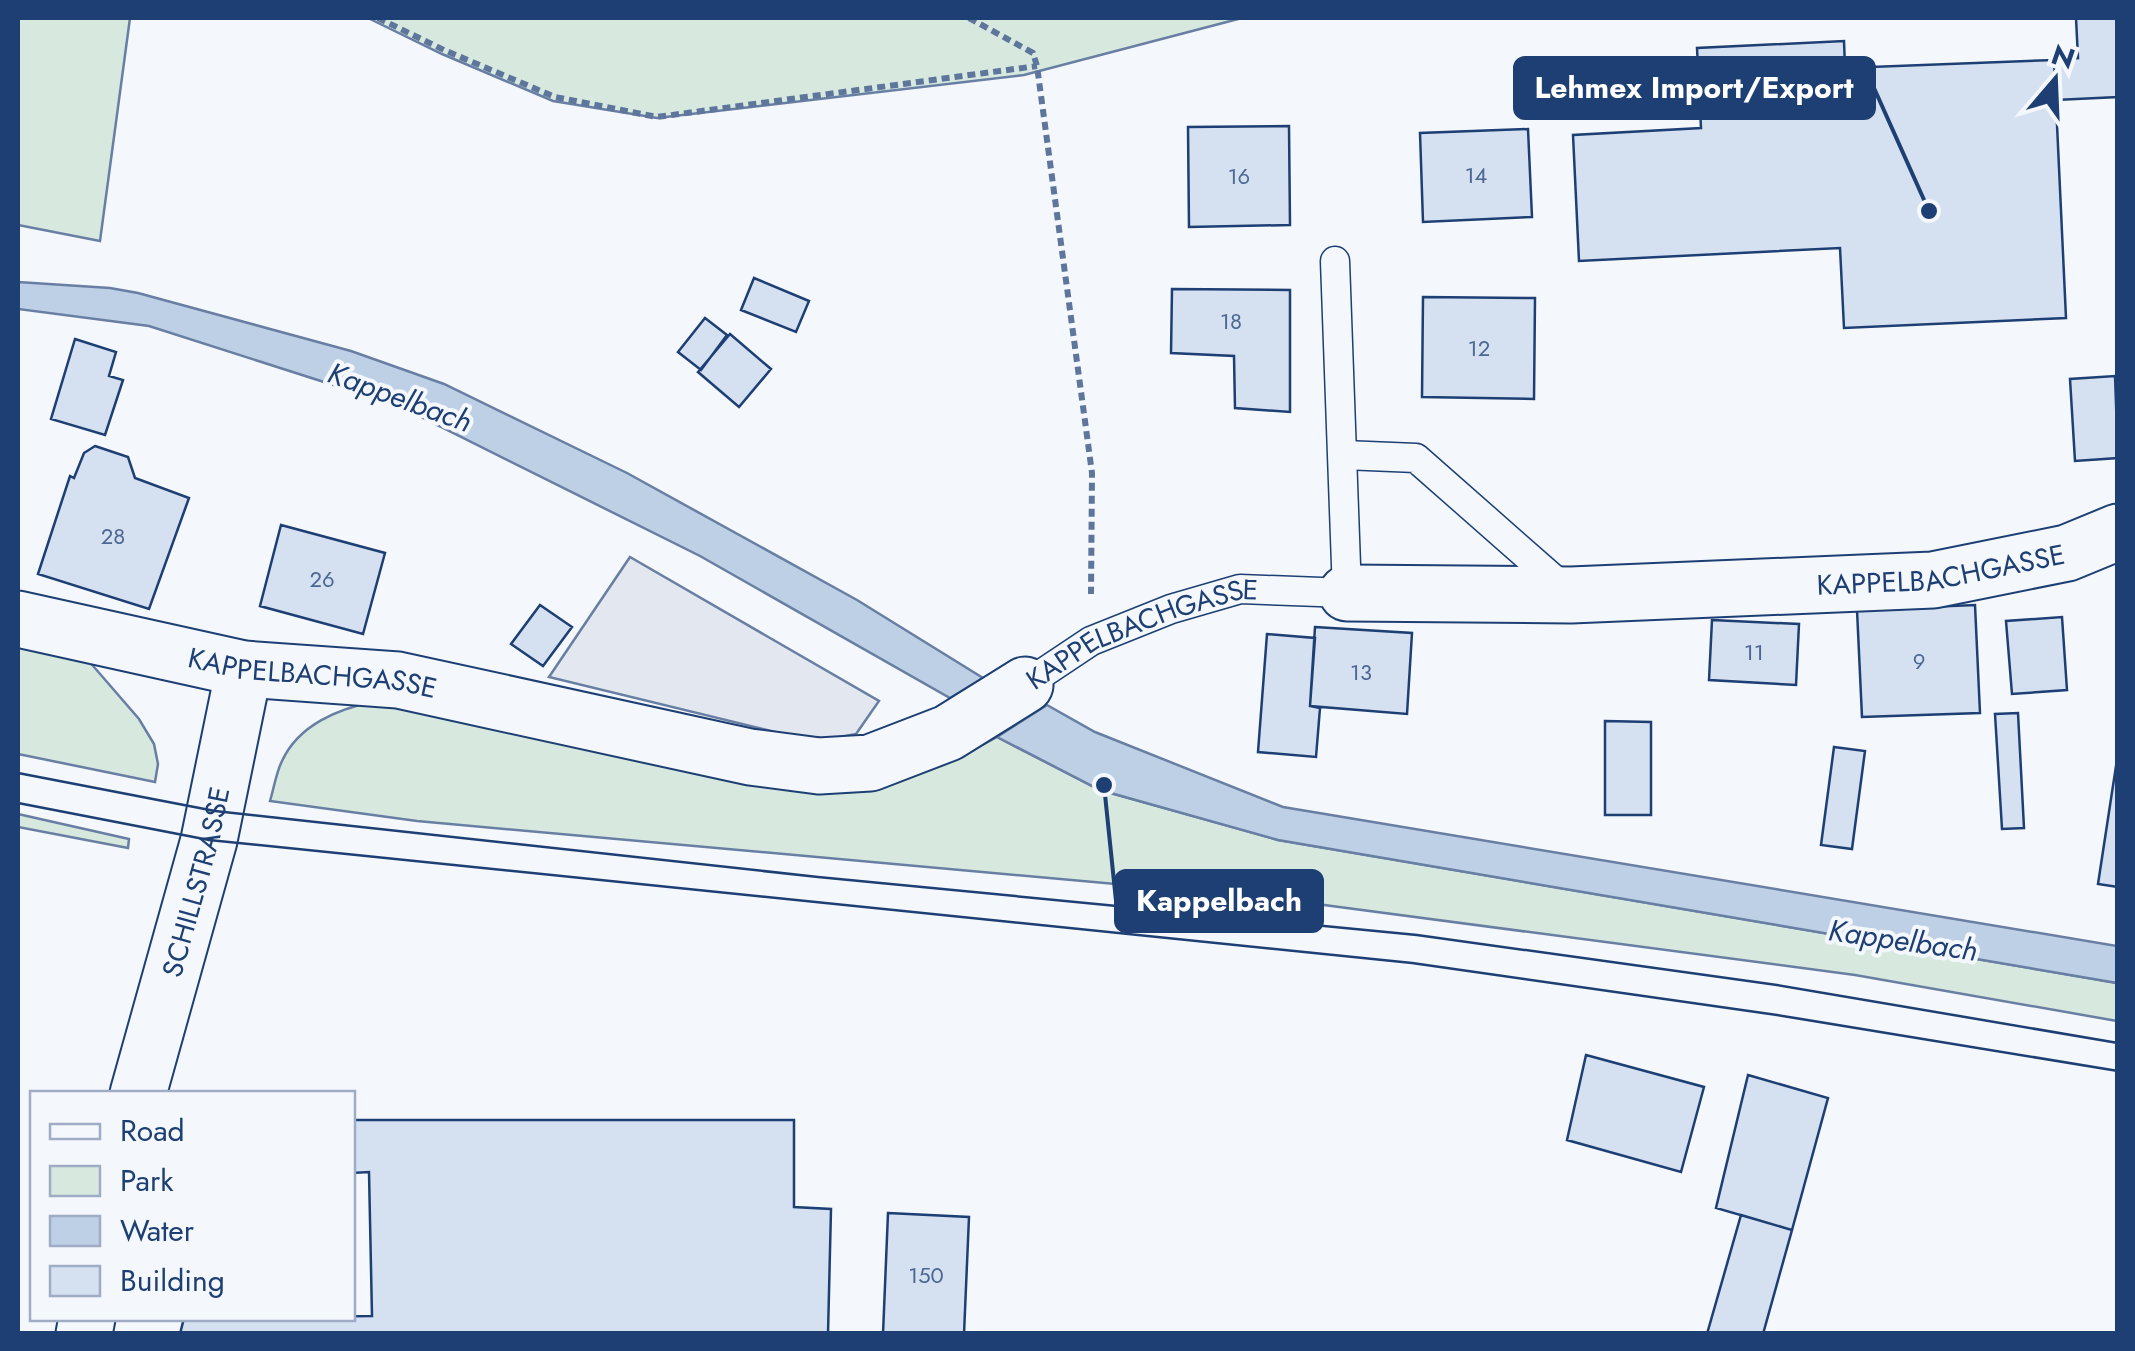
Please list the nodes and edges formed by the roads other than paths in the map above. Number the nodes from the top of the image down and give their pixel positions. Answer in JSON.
{"nodes":[{"id":1,"x":1335,"y":261,"type":"dead end"},
{"id":2,"x":1344,"y":455,"type":"junction"},
{"id":3,"x":2118,"y":532,"type":"edge"},
{"id":4,"x":1347,"y":593,"type":"junction"},
{"id":5,"x":1571,"y":594,"type":"junction"},
{"id":6,"x":18,"y":618,"type":"edge"},
{"id":7,"x":244,"y":670,"type":"junction"},
{"id":8,"x":1025,"y":685,"type":"joint"},
{"id":9,"x":139,"y":1091,"type":"edge"}],
"edges":[{"from":1,"to":2,"type":"lane"},
{"from":2,"to":4,"type":"lane"},
{"from":2,"to":5,"type":"lane"},
{"from":3,"to":5,"type":"street","name":"KAPPELBACHGASSE"},
{"from":4,"to":5,"type":"street","name":"KAPPELBACHGASSE"},
{"from":4,"to":8,"type":"lane","name":"KAPPELBACHGASSE"},
{"from":6,"to":7,"type":"street","name":"KAPPELBACHGASSE"},
{"from":7,"to":8,"type":"street","name":"KAPPELBACHGASSE"},
{"from":7,"to":9,"type":"street","name":"SCHILLSTRASSE"}]}
